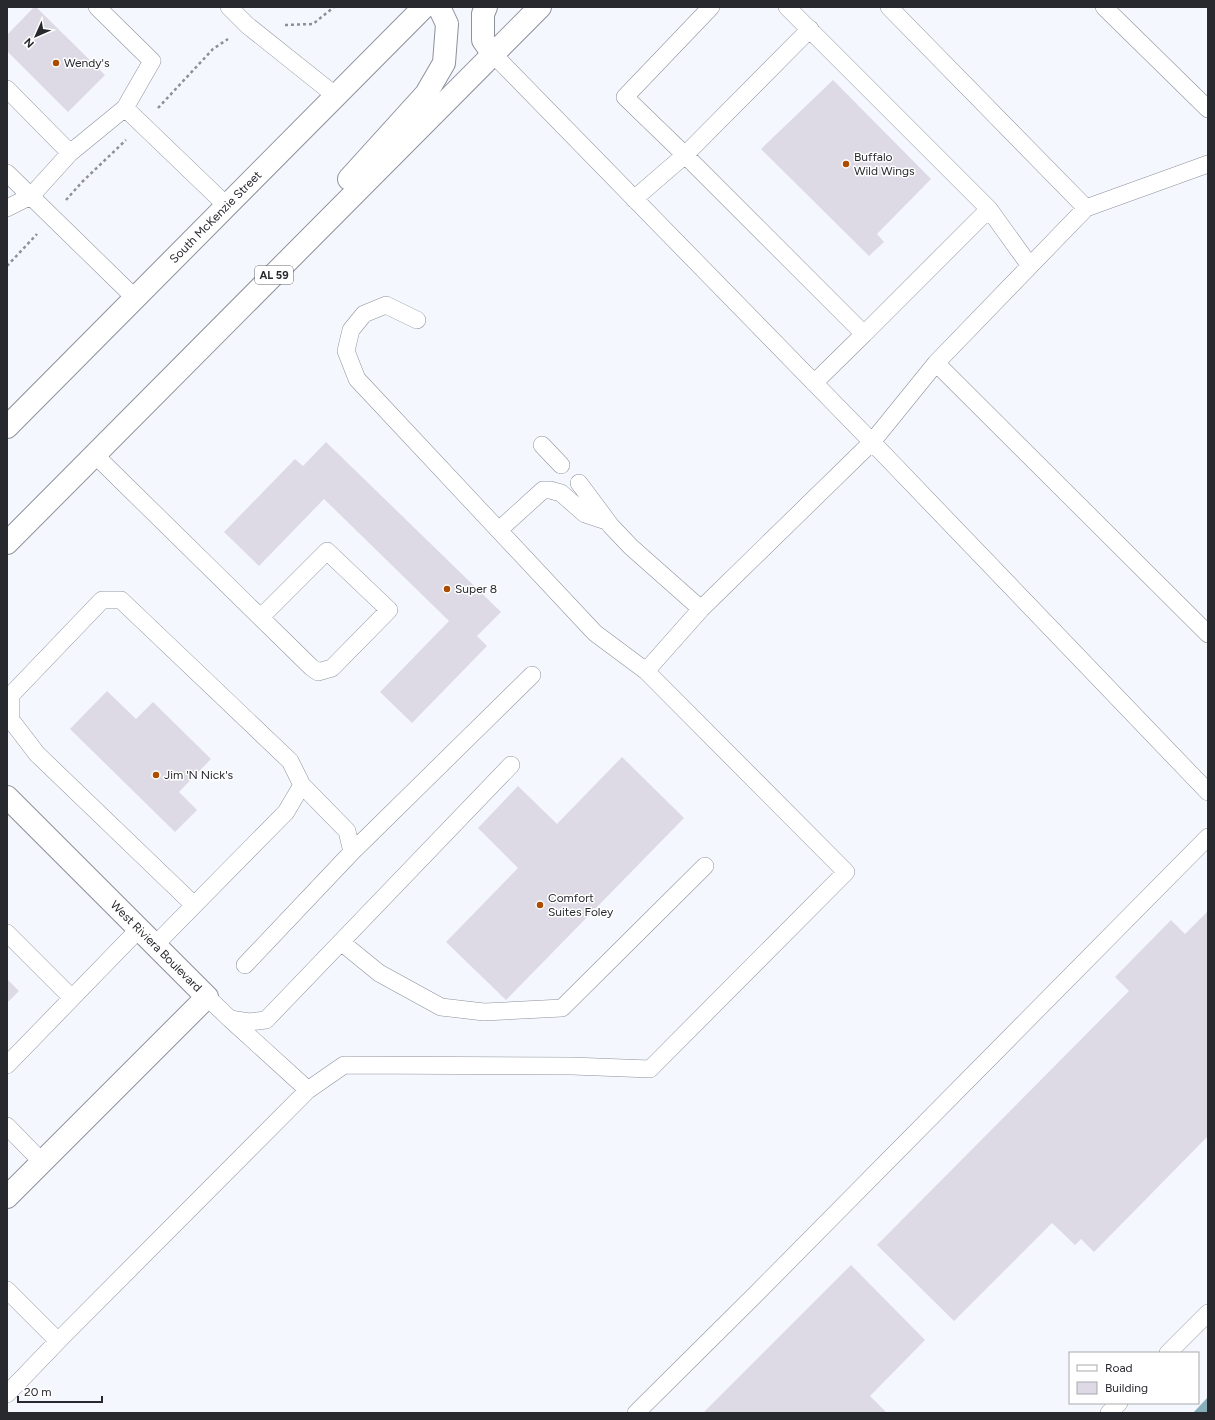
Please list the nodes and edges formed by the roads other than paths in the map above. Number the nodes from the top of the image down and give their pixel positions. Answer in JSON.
{"nodes":[{"id":1,"x":96,"y":7,"type":"edge"},
{"id":2,"x":229,"y":7,"type":"edge"},
{"id":3,"x":424,"y":7,"type":"edge"},
{"id":4,"x":439,"y":7,"type":"edge"},
{"id":5,"x":486,"y":7,"type":"edge"},
{"id":6,"x":540,"y":7,"type":"edge"},
{"id":7,"x":711,"y":7,"type":"edge"},
{"id":8,"x":787,"y":7,"type":"edge"},
{"id":9,"x":889,"y":7,"type":"edge"},
{"id":10,"x":1113,"y":10,"type":"edge"},
{"id":11,"x":810,"y":29,"type":"junction"},
{"id":12,"x":493,"y":54,"type":"junction"},
{"id":13,"x":7,"y":90,"type":"edge"},
{"id":14,"x":336,"y":96,"type":"junction"},
{"id":15,"x":125,"y":108,"type":"junction"},
{"id":16,"x":1208,"y":109,"type":"edge"},
{"id":17,"x":70,"y":153,"type":"junction"},
{"id":18,"x":685,"y":154,"type":"junction"},
{"id":19,"x":1205,"y":169,"type":"edge"},
{"id":20,"x":7,"y":173,"type":"edge"},
{"id":21,"x":31,"y":196,"type":"junction"},
{"id":22,"x":634,"y":199,"type":"junction"},
{"id":23,"x":227,"y":206,"type":"junction"},
{"id":24,"x":7,"y":208,"type":"edge"},
{"id":25,"x":1086,"y":208,"type":"junction"},
{"id":26,"x":989,"y":210,"type":"junction"},
{"id":27,"x":1030,"y":266,"type":"junction"},
{"id":28,"x":135,"y":298,"type":"junction"},
{"id":29,"x":417,"y":320,"type":"dead end"},
{"id":30,"x":864,"y":334,"type":"junction"},
{"id":31,"x":936,"y":363,"type":"junction"},
{"id":32,"x":814,"y":383,"type":"junction"},
{"id":33,"x":161,"y":388,"type":"junction"},
{"id":34,"x":7,"y":427,"type":"edge"},
{"id":35,"x":872,"y":442,"type":"junction"},
{"id":36,"x":542,"y":445,"type":"dead end"},
{"id":37,"x":95,"y":455,"type":"junction"},
{"id":38,"x":561,"y":465,"type":"dead end"},
{"id":39,"x":579,"y":483,"type":"dead end"},
{"id":40,"x":606,"y":521,"type":"junction"},
{"id":41,"x":500,"y":530,"type":"junction"},
{"id":42,"x":7,"y":543,"type":"edge"},
{"id":43,"x":701,"y":608,"type":"junction"},
{"id":44,"x":261,"y":618,"type":"junction"},
{"id":45,"x":1208,"y":634,"type":"edge"},
{"id":46,"x":646,"y":671,"type":"junction"},
{"id":47,"x":532,"y":674,"type":"dead end"},
{"id":48,"x":511,"y":765,"type":"dead end"},
{"id":49,"x":302,"y":785,"type":"junction"},
{"id":50,"x":1208,"y":792,"type":"edge"},
{"id":51,"x":7,"y":797,"type":"edge"},
{"id":52,"x":1208,"y":837,"type":"edge"},
{"id":53,"x":352,"y":852,"type":"junction"},
{"id":54,"x":705,"y":866,"type":"dead end"},
{"id":55,"x":194,"y":906,"type":"junction"},
{"id":56,"x":139,"y":929,"type":"junction"},
{"id":57,"x":7,"y":933,"type":"edge"},
{"id":58,"x":341,"y":942,"type":"junction"},
{"id":59,"x":155,"y":945,"type":"junction"},
{"id":60,"x":245,"y":965,"type":"dead end"},
{"id":61,"x":208,"y":997,"type":"junction"},
{"id":62,"x":72,"y":998,"type":"junction"},
{"id":63,"x":230,"y":1019,"type":"junction"},
{"id":64,"x":7,"y":1066,"type":"edge"},
{"id":65,"x":308,"y":1090,"type":"junction"},
{"id":66,"x":7,"y":1126,"type":"edge"},
{"id":67,"x":42,"y":1162,"type":"junction"},
{"id":68,"x":7,"y":1197,"type":"edge"},
{"id":69,"x":7,"y":1290,"type":"edge"},
{"id":70,"x":1208,"y":1313,"type":"edge"},
{"id":71,"x":58,"y":1341,"type":"junction"},
{"id":72,"x":1169,"y":1352,"type":"edge"},
{"id":73,"x":7,"y":1394,"type":"edge"},
{"id":74,"x":1118,"y":1404,"type":"edge"},
{"id":75,"x":636,"y":1413,"type":"edge"},
{"id":76,"x":1109,"y":1413,"type":"edge"}],
"edges":[{"from":1,"to":15,"type":"lane"},
{"from":2,"to":14,"type":"lane"},
{"from":3,"to":14,"type":"main road","name":"South McKenzie Street"},
{"from":4,"to":33,"type":"main road"},
{"from":5,"to":12,"type":"main road"},
{"from":6,"to":12,"type":"main road","number":"AL 59"},
{"from":7,"to":18,"type":"lane"},
{"from":8,"to":11,"type":"lane"},
{"from":9,"to":25,"type":"lane"},
{"from":10,"to":16,"type":"lane"},
{"from":11,"to":18,"type":"lane"},
{"from":11,"to":26,"type":"lane"},
{"from":12,"to":22,"type":"lane"},
{"from":12,"to":33,"type":"main road","number":"AL 59"},
{"from":13,"to":17,"type":"lane"},
{"from":14,"to":23,"type":"main road","name":"South McKenzie Street"},
{"from":15,"to":17,"type":"lane"},
{"from":15,"to":23,"type":"lane"},
{"from":17,"to":21,"type":"lane"},
{"from":18,"to":22,"type":"lane"},
{"from":18,"to":30,"type":"lane"},
{"from":19,"to":25,"type":"lane"},
{"from":20,"to":21,"type":"lane"},
{"from":21,"to":24,"type":"lane"},
{"from":21,"to":28,"type":"lane"},
{"from":22,"to":32,"type":"lane"},
{"from":23,"to":28,"type":"main road","name":"South McKenzie Street"},
{"from":25,"to":27,"type":"lane"},
{"from":26,"to":27,"type":"lane"},
{"from":26,"to":30,"type":"lane"},
{"from":27,"to":31,"type":"lane"},
{"from":28,"to":34,"type":"main road","name":"South McKenzie Street"},
{"from":29,"to":41,"type":"lane"},
{"from":30,"to":32,"type":"lane"},
{"from":31,"to":35,"type":"lane"},
{"from":31,"to":45,"type":"lane"},
{"from":32,"to":35,"type":"lane"},
{"from":33,"to":37,"type":"main road","number":"AL 59"},
{"from":35,"to":43,"type":"lane"},
{"from":35,"to":50,"type":"lane"},
{"from":36,"to":38,"type":"lane"},
{"from":37,"to":42,"type":"main road","number":"AL 59"},
{"from":37,"to":44,"type":"lane"},
{"from":39,"to":40,"type":"lane"},
{"from":40,"to":41,"type":"lane"},
{"from":40,"to":43,"type":"lane"},
{"from":41,"to":46,"type":"lane"},
{"from":43,"to":46,"type":"lane"},
{"from":44,"to":44,"type":"lane"},
{"from":46,"to":65,"type":"lane"},
{"from":47,"to":53,"type":"lane"},
{"from":48,"to":58,"type":"lane"},
{"from":49,"to":53,"type":"lane"},
{"from":49,"to":55,"type":"lane"},
{"from":49,"to":55,"type":"lane"},
{"from":51,"to":56,"type":"main road","name":"West Riviera Boulevard"},
{"from":52,"to":75,"type":"lane"},
{"from":53,"to":60,"type":"lane"},
{"from":54,"to":58,"type":"lane"},
{"from":55,"to":59,"type":"lane"},
{"from":56,"to":59,"type":"main road","name":"West Riviera Boulevard"},
{"from":56,"to":62,"type":"lane"},
{"from":57,"to":62,"type":"lane"},
{"from":58,"to":63,"type":"lane"},
{"from":59,"to":61,"type":"main road","name":"West Riviera Boulevard"},
{"from":61,"to":63,"type":"lane"},
{"from":61,"to":67,"type":"main road","name":"West Riviera Boulevard"},
{"from":62,"to":64,"type":"lane"},
{"from":63,"to":65,"type":"lane"},
{"from":65,"to":71,"type":"lane"},
{"from":66,"to":67,"type":"lane"},
{"from":67,"to":68,"type":"main road","name":"West Riviera Boulevard"},
{"from":69,"to":71,"type":"lane"},
{"from":70,"to":72,"type":"lane"},
{"from":71,"to":73,"type":"lane"},
{"from":74,"to":76,"type":"lane"}]}
